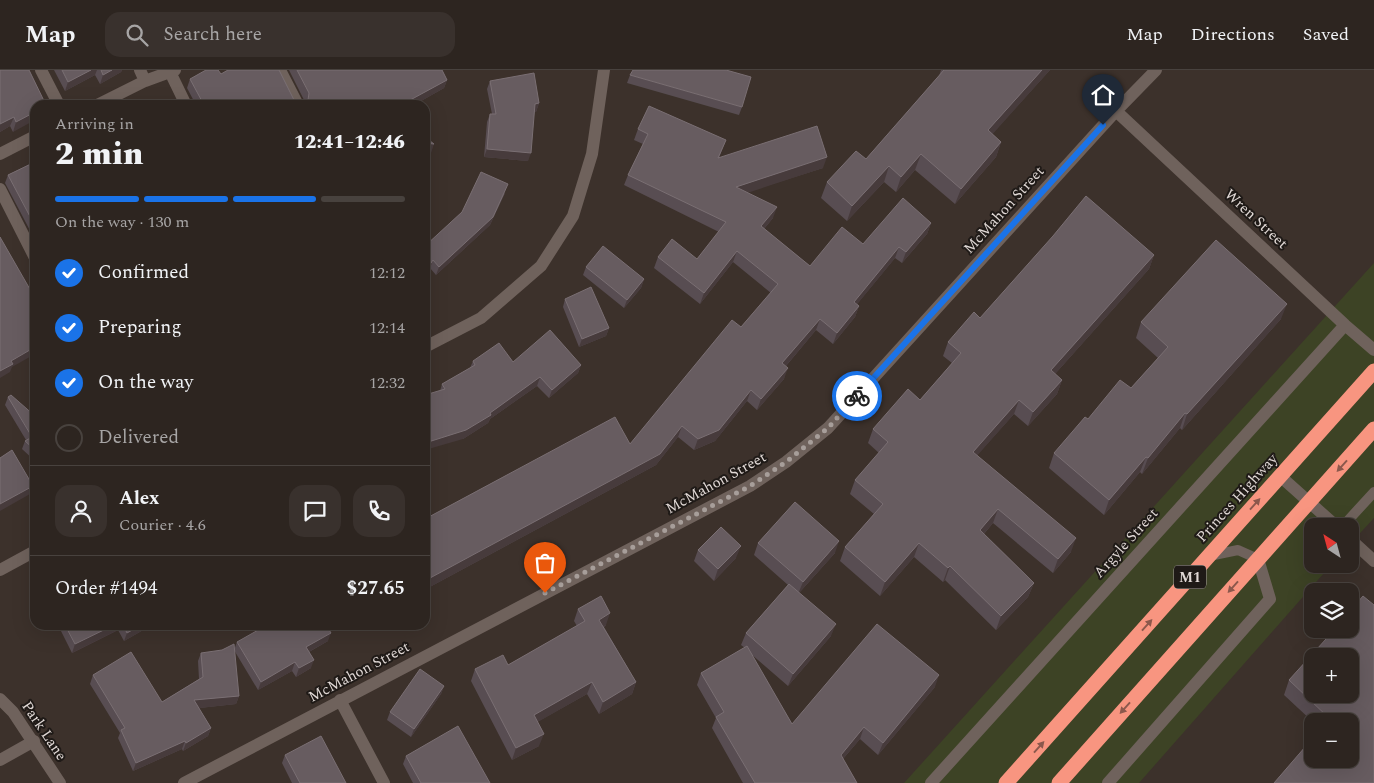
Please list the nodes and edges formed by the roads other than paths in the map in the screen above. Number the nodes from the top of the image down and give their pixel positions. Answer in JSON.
{"nodes":[{"id":1,"x":41,"y":70,"type":"edge"},
{"id":2,"x":280,"y":70,"type":"edge"},
{"id":3,"x":604,"y":70,"type":"edge"},
{"id":4,"x":1156,"y":70,"type":"edge"},
{"id":5,"x":173,"y":71,"type":"edge"},
{"id":6,"x":142,"y":76,"type":"edge"},
{"id":7,"x":56,"y":100,"type":"edge"},
{"id":8,"x":105,"y":100,"type":"edge"},
{"id":9,"x":184,"y":100,"type":"edge"},
{"id":10,"x":295,"y":100,"type":"edge"},
{"id":11,"x":1116,"y":111,"type":"junction"},
{"id":12,"x":30,"y":139,"type":"edge"},
{"id":13,"x":0,"y":154,"type":"edge"},
{"id":14,"x":0,"y":189,"type":"edge"},
{"id":15,"x":30,"y":248,"type":"edge"},
{"id":16,"x":1345,"y":324,"type":"junction"},
{"id":17,"x":430,"y":345,"type":"edge"},
{"id":18,"x":1374,"y":350,"type":"edge"},
{"id":19,"x":1374,"y":371,"type":"edge"},
{"id":20,"x":1374,"y":429,"type":"edge"},
{"id":21,"x":1280,"y":476,"type":"junction"},
{"id":22,"x":1374,"y":492,"type":"edge"},
{"id":23,"x":1309,"y":502,"type":"junction"},
{"id":24,"x":1327,"y":518,"type":"edge"},
{"id":25,"x":1350,"y":518,"type":"edge"},
{"id":26,"x":1359,"y":547,"type":"edge"},
{"id":27,"x":30,"y":554,"type":"edge"},
{"id":28,"x":1210,"y":556,"type":"junction"},
{"id":29,"x":1258,"y":558,"type":"junction"},
{"id":30,"x":1374,"y":561,"type":"edge"},
{"id":31,"x":0,"y":570,"type":"edge"},
{"id":32,"x":0,"y":699,"type":"edge"},
{"id":33,"x":340,"y":700,"type":"junction"},
{"id":34,"x":34,"y":741,"type":"junction"},
{"id":35,"x":0,"y":760,"type":"edge"},
{"id":36,"x":60,"y":783,"type":"edge"},
{"id":37,"x":184,"y":783,"type":"edge"},
{"id":38,"x":384,"y":783,"type":"edge"},
{"id":39,"x":931,"y":783,"type":"edge"},
{"id":40,"x":1006,"y":783,"type":"edge"},
{"id":41,"x":1059,"y":783,"type":"edge"},
{"id":42,"x":1108,"y":783,"type":"edge"}],
"edges":[{"from":1,"to":7,"type":"street"},
{"from":2,"to":10,"type":"street"},
{"from":3,"to":17,"type":"street"},
{"from":4,"to":11,"type":"street","name":"McMahon Street"},
{"from":5,"to":6,"type":"street"},
{"from":5,"to":9,"type":"street"},
{"from":6,"to":8,"type":"street"},
{"from":11,"to":16,"type":"street","name":"Wren Street"},
{"from":11,"to":33,"type":"street","name":"McMahon Street"},
{"from":12,"to":13,"type":"street"},
{"from":14,"to":15,"type":"street"},
{"from":16,"to":18,"type":"street","name":"Wren Street"},
{"from":16,"to":39,"type":"street","name":"Argyle Street"},
{"from":19,"to":21,"type":"highway","name":"Princes Highway","number":"M1"},
{"from":20,"to":23,"type":"highway","number":"M1","one_way":true},
{"from":21,"to":23,"type":"street"},
{"from":28,"to":21,"type":"highway","name":"Princes Highway","number":"M1","one_way":true},
{"from":22,"to":25,"type":"lane"},
{"from":23,"to":24,"type":"street"},
{"from":23,"to":29,"type":"highway","number":"M1"},
{"from":26,"to":30,"type":"street"},
{"from":27,"to":31,"type":"street"},
{"from":28,"to":29,"type":"lane"},
{"from":40,"to":28,"type":"highway","name":"Princes Highway","number":"M1","one_way":true},
{"from":29,"to":41,"type":"highway","number":"M1","one_way":true},
{"from":29,"to":42,"type":"street"},
{"from":32,"to":34,"type":"street","name":"Park Lane"},
{"from":33,"to":37,"type":"street","name":"McMahon Street"},
{"from":33,"to":38,"type":"street"},
{"from":34,"to":35,"type":"street"},
{"from":34,"to":36,"type":"street","name":"Park Lane"}]}
